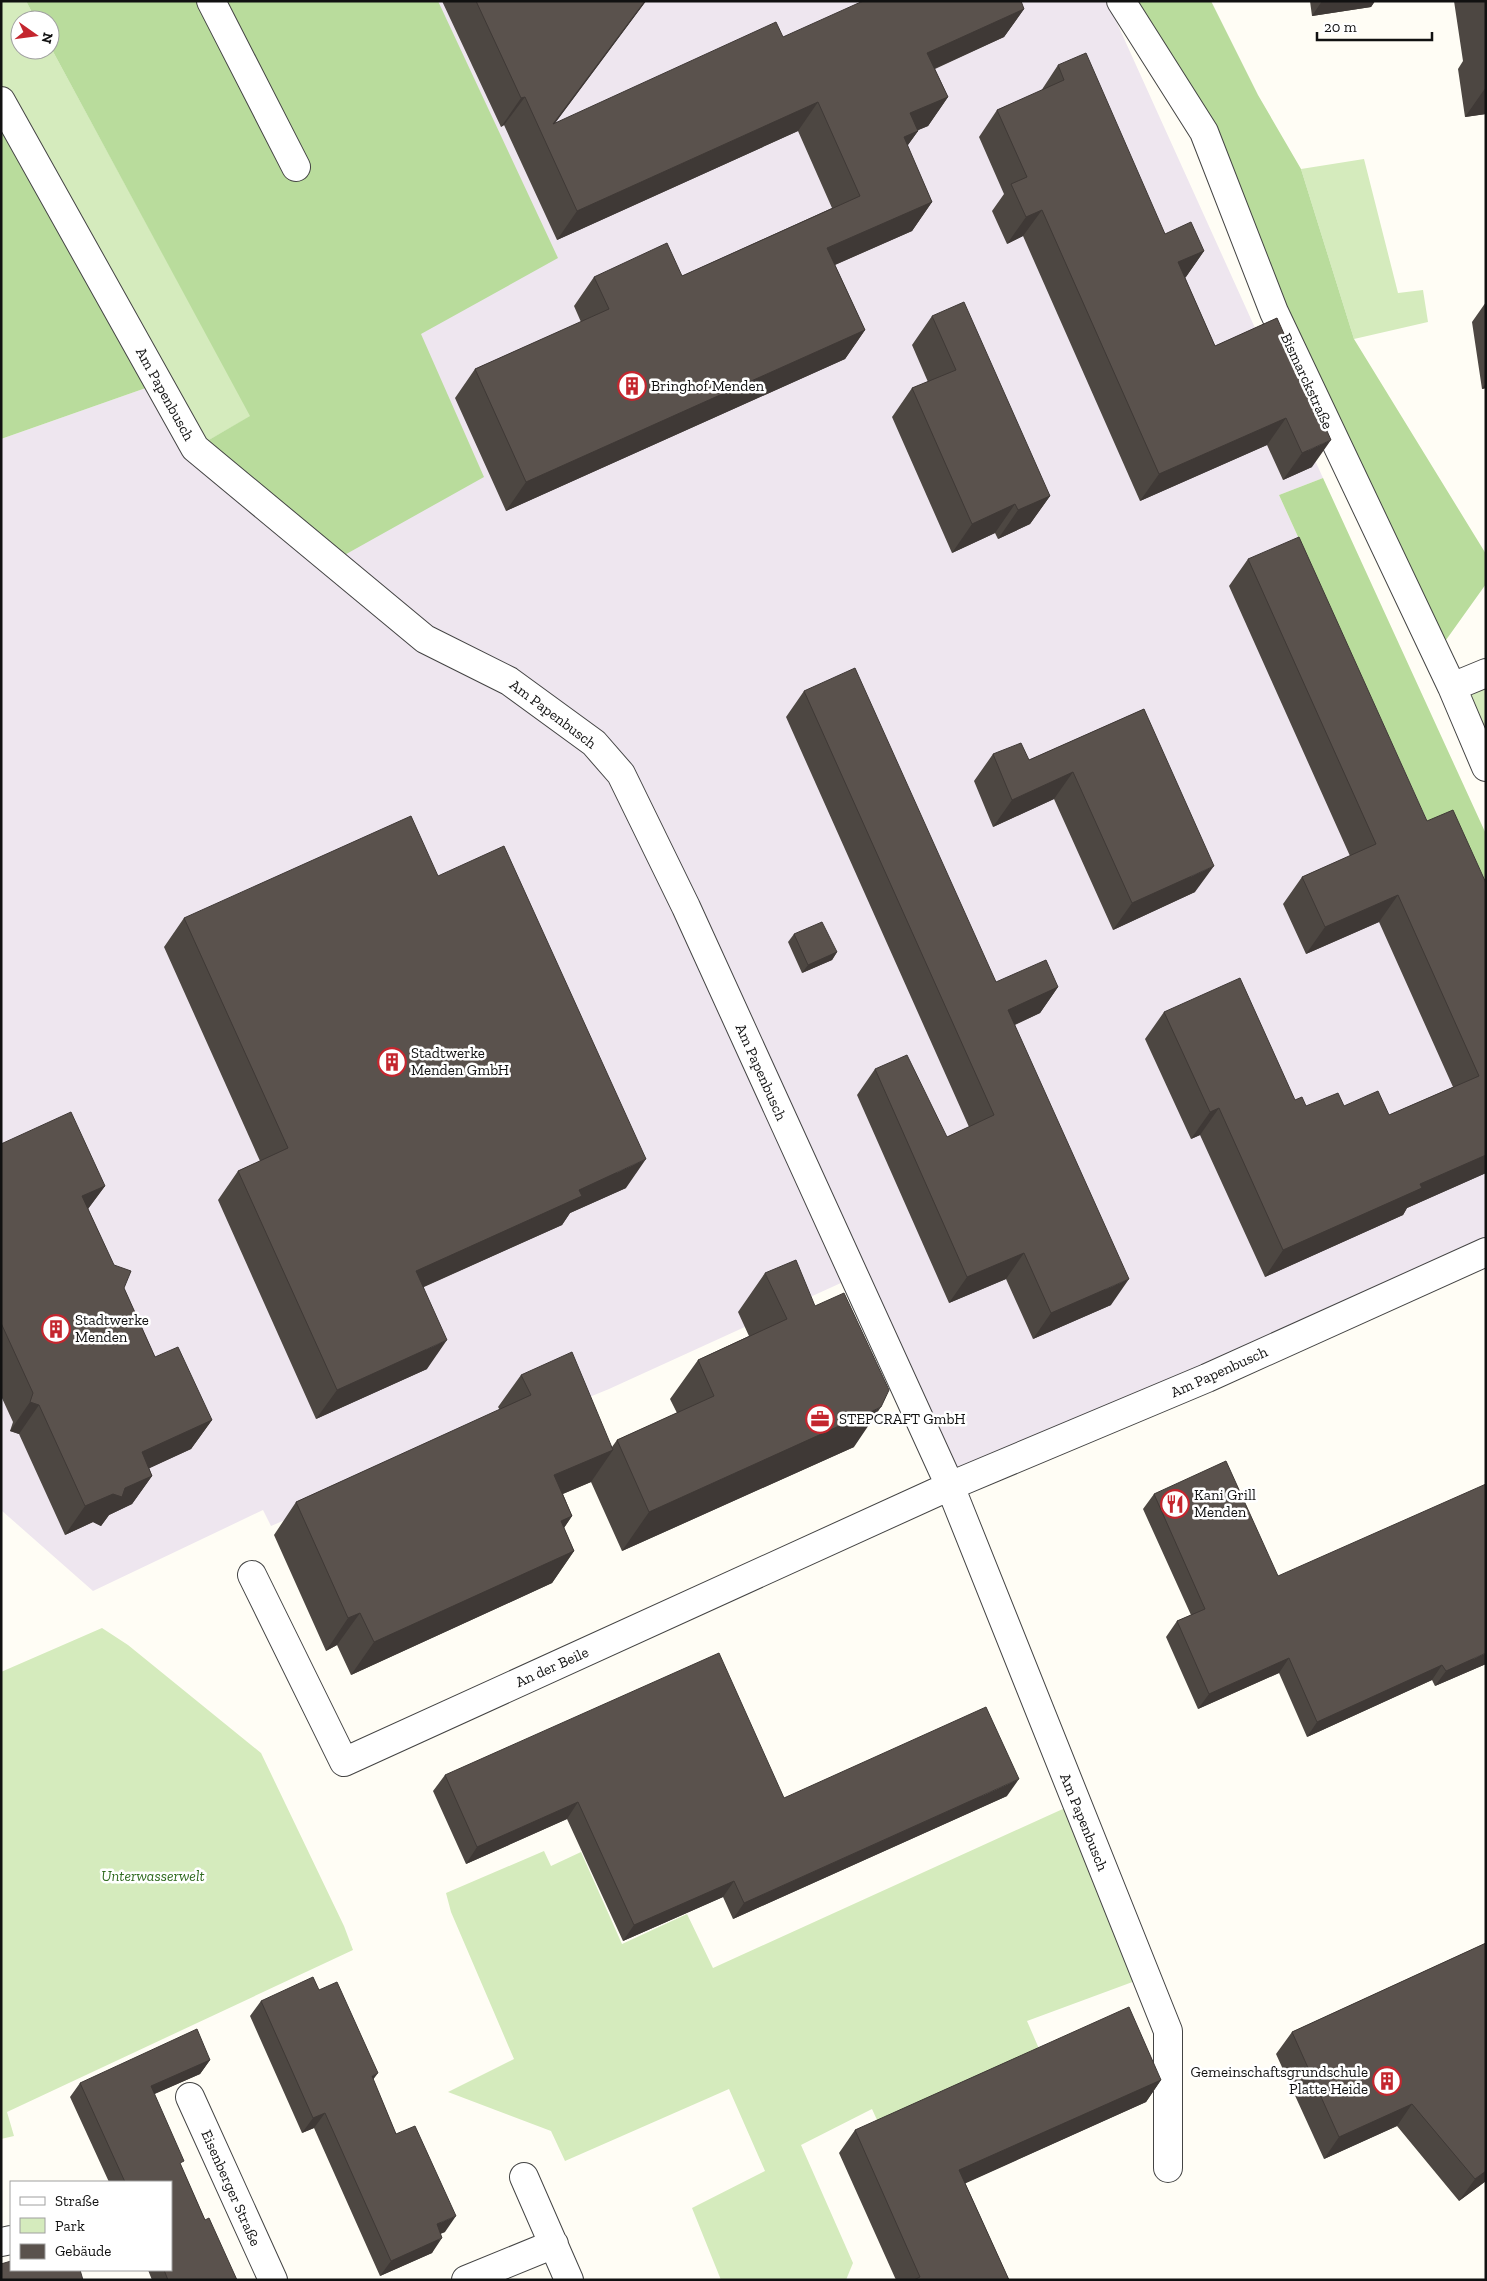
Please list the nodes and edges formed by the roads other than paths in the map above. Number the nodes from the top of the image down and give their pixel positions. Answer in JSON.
{"nodes":[{"id":1,"x":211,"y":1,"type":"edge"},
{"id":2,"x":1121,"y":1,"type":"edge"},
{"id":3,"x":1,"y":101,"type":"edge"},
{"id":4,"x":296,"y":167,"type":"dead end"},
{"id":5,"x":1486,"y":673,"type":"edge"},
{"id":6,"x":1452,"y":687,"type":"junction"},
{"id":7,"x":1486,"y":767,"type":"edge"},
{"id":8,"x":1486,"y":1252,"type":"edge"},
{"id":9,"x":950,"y":1486,"type":"junction"},
{"id":10,"x":252,"y":1575,"type":"dead end"},
{"id":11,"x":190,"y":2097,"type":"dead end"},
{"id":12,"x":1168,"y":2168,"type":"dead end"},
{"id":13,"x":524,"y":2177,"type":"dead end"},
{"id":14,"x":554,"y":2244,"type":"junction"},
{"id":15,"x":273,"y":2280,"type":"edge"},
{"id":16,"x":466,"y":2280,"type":"edge"},
{"id":17,"x":569,"y":2280,"type":"edge"}],
"edges":[{"from":1,"to":4,"type":"street"},
{"from":2,"to":6,"type":"street","name":"Bismarckstraße"},
{"from":3,"to":9,"type":"street","name":"Am Papenbusch"},
{"from":5,"to":6,"type":"street"},
{"from":6,"to":7,"type":"street","name":"Bismarckstraße"},
{"from":8,"to":9,"type":"street","name":"Am Papenbusch"},
{"from":9,"to":10,"type":"street","name":"An der Beile"},
{"from":9,"to":12,"type":"street","name":"Am Papenbusch"},
{"from":11,"to":15,"type":"street","name":"Eisenberger Straße"},
{"from":13,"to":14,"type":"street"},
{"from":14,"to":16,"type":"street"},
{"from":14,"to":17,"type":"street"}]}
